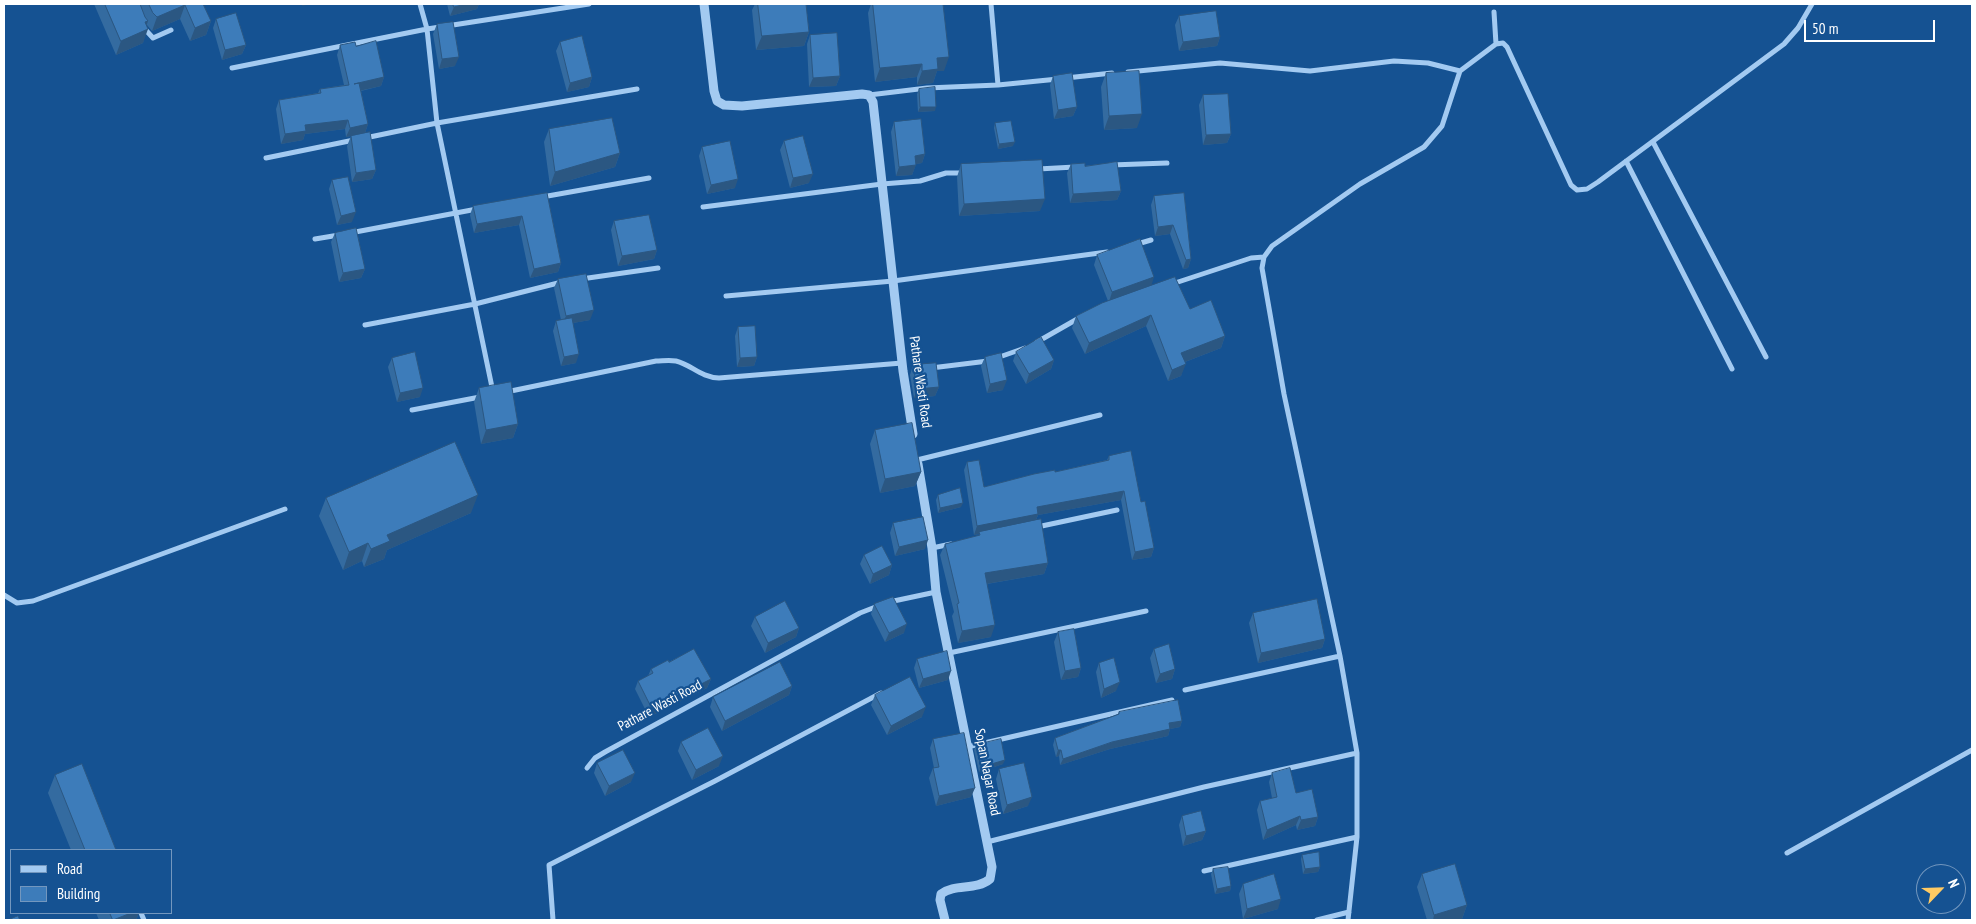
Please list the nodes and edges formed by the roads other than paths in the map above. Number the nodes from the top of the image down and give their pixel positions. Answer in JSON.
{"nodes":[{"id":1,"x":420,"y":4,"type":"edge"},
{"id":2,"x":589,"y":4,"type":"edge"},
{"id":3,"x":704,"y":4,"type":"edge"},
{"id":4,"x":991,"y":4,"type":"edge"},
{"id":5,"x":1812,"y":4,"type":"edge"},
{"id":6,"x":1494,"y":12,"type":"dead end"},
{"id":7,"x":140,"y":20,"type":"edge"},
{"id":8,"x":427,"y":29,"type":"junction"},
{"id":9,"x":171,"y":30,"type":"dead end"},
{"id":10,"x":1496,"y":44,"type":"junction"},
{"id":11,"x":232,"y":68,"type":"dead end"},
{"id":12,"x":1460,"y":71,"type":"junction"},
{"id":13,"x":1124,"y":72,"type":"edge"},
{"id":14,"x":1114,"y":73,"type":"edge"},
{"id":15,"x":998,"y":85,"type":"junction"},
{"id":16,"x":637,"y":89,"type":"dead end"},
{"id":17,"x":869,"y":95,"type":"junction"},
{"id":18,"x":438,"y":123,"type":"junction"},
{"id":19,"x":1653,"y":142,"type":"junction"},
{"id":20,"x":266,"y":158,"type":"dead end"},
{"id":21,"x":1626,"y":162,"type":"junction"},
{"id":22,"x":1168,"y":163,"type":"dead end"},
{"id":23,"x":1101,"y":166,"type":"edge"},
{"id":24,"x":1082,"y":167,"type":"edge"},
{"id":25,"x":1034,"y":169,"type":"edge"},
{"id":26,"x":976,"y":172,"type":"edge"},
{"id":27,"x":649,"y":178,"type":"dead end"},
{"id":28,"x":882,"y":184,"type":"junction"},
{"id":29,"x":534,"y":199,"type":"edge"},
{"id":30,"x":703,"y":207,"type":"dead end"},
{"id":31,"x":486,"y":208,"type":"edge"},
{"id":32,"x":457,"y":213,"type":"junction"},
{"id":33,"x":315,"y":239,"type":"dead end"},
{"id":34,"x":1151,"y":240,"type":"dead end"},
{"id":35,"x":1124,"y":248,"type":"edge"},
{"id":36,"x":1115,"y":250,"type":"edge"},
{"id":37,"x":1264,"y":257,"type":"junction"},
{"id":38,"x":658,"y":268,"type":"dead end"},
{"id":39,"x":893,"y":281,"type":"junction"},
{"id":40,"x":1168,"y":285,"type":"edge"},
{"id":41,"x":726,"y":296,"type":"dead end"},
{"id":42,"x":475,"y":304,"type":"junction"},
{"id":43,"x":1084,"y":315,"type":"edge"},
{"id":44,"x":365,"y":325,"type":"dead end"},
{"id":45,"x":1766,"y":357,"type":"dead end"},
{"id":46,"x":906,"y":368,"type":"junction"},
{"id":47,"x":922,"y":369,"type":"edge"},
{"id":48,"x":1732,"y":369,"type":"dead end"},
{"id":49,"x":494,"y":395,"type":"junction"},
{"id":50,"x":412,"y":410,"type":"dead end"},
{"id":51,"x":1100,"y":415,"type":"dead end"},
{"id":52,"x":914,"y":440,"type":"edge"},
{"id":53,"x":916,"y":450,"type":"edge"},
{"id":54,"x":917,"y":460,"type":"junction"},
{"id":55,"x":285,"y":509,"type":"dead end"},
{"id":56,"x":1117,"y":510,"type":"dead end"},
{"id":57,"x":1032,"y":528,"type":"edge"},
{"id":58,"x":959,"y":543,"type":"edge"},
{"id":59,"x":932,"y":548,"type":"junction"},
{"id":60,"x":936,"y":592,"type":"junction"},
{"id":61,"x":4,"y":595,"type":"edge"},
{"id":62,"x":1146,"y":611,"type":"dead end"},
{"id":63,"x":949,"y":653,"type":"junction"},
{"id":64,"x":1340,"y":656,"type":"junction"},
{"id":65,"x":1185,"y":690,"type":"dead end"},
{"id":66,"x":886,"y":691,"type":"edge"},
{"id":67,"x":1172,"y":700,"type":"edge"},
{"id":68,"x":968,"y":747,"type":"junction"},
{"id":69,"x":1972,"y":750,"type":"edge"},
{"id":70,"x":1357,"y":753,"type":"junction"},
{"id":71,"x":587,"y":768,"type":"dead end"},
{"id":72,"x":1356,"y":837,"type":"junction"},
{"id":73,"x":987,"y":842,"type":"junction"},
{"id":74,"x":1787,"y":853,"type":"dead end"},
{"id":75,"x":1204,"y":871,"type":"dead end"},
{"id":76,"x":1349,"y":912,"type":"junction"},
{"id":77,"x":553,"y":920,"type":"edge"},
{"id":78,"x":945,"y":920,"type":"edge"},
{"id":79,"x":1317,"y":920,"type":"edge"},
{"id":80,"x":1348,"y":920,"type":"edge"}],
"edges":[{"from":1,"to":8,"type":"street"},
{"from":2,"to":8,"type":"street"},
{"from":3,"to":17,"type":"street"},
{"from":4,"to":15,"type":"street"},
{"from":5,"to":19,"type":"street"},
{"from":6,"to":10,"type":"street"},
{"from":7,"to":9,"type":"street"},
{"from":8,"to":11,"type":"street"},
{"from":8,"to":18,"type":"street"},
{"from":10,"to":12,"type":"street"},
{"from":10,"to":21,"type":"street"},
{"from":12,"to":13,"type":"street"},
{"from":12,"to":37,"type":"street"},
{"from":14,"to":15,"type":"street"},
{"from":15,"to":17,"type":"street"},
{"from":16,"to":18,"type":"street"},
{"from":17,"to":28,"type":"street","name":"Pathare Wasti Road"},
{"from":18,"to":20,"type":"street"},
{"from":18,"to":32,"type":"street"},
{"from":19,"to":21,"type":"street"},
{"from":19,"to":45,"type":"street"},
{"from":21,"to":48,"type":"street"},
{"from":22,"to":23,"type":"street"},
{"from":24,"to":25,"type":"street"},
{"from":26,"to":28,"type":"street"},
{"from":27,"to":29,"type":"street"},
{"from":28,"to":30,"type":"street"},
{"from":28,"to":39,"type":"street","name":"Pathare Wasti Road"},
{"from":31,"to":32,"type":"street"},
{"from":32,"to":33,"type":"street"},
{"from":32,"to":42,"type":"street"},
{"from":34,"to":35,"type":"street"},
{"from":36,"to":39,"type":"street"},
{"from":37,"to":40,"type":"street"},
{"from":37,"to":64,"type":"street"},
{"from":38,"to":42,"type":"street"},
{"from":39,"to":41,"type":"street"},
{"from":39,"to":46,"type":"street","name":"Pathare Wasti Road"},
{"from":42,"to":44,"type":"street"},
{"from":42,"to":49,"type":"street"},
{"from":43,"to":47,"type":"street"},
{"from":46,"to":49,"type":"street"},
{"from":46,"to":52,"type":"street","name":"Pathare Wasti Road"},
{"from":49,"to":50,"type":"street"},
{"from":51,"to":54,"type":"street"},
{"from":53,"to":54,"type":"street"},
{"from":54,"to":59,"type":"street"},
{"from":55,"to":61,"type":"street"},
{"from":56,"to":57,"type":"street"},
{"from":58,"to":59,"type":"street"},
{"from":59,"to":60,"type":"street"},
{"from":60,"to":63,"type":"street","name":"Sopan Nagar Road"},
{"from":60,"to":71,"type":"street","name":"Pathare Wasti Road"},
{"from":62,"to":63,"type":"street"},
{"from":63,"to":68,"type":"street","name":"Sopan Nagar Road"},
{"from":64,"to":65,"type":"street"},
{"from":64,"to":70,"type":"street"},
{"from":66,"to":77,"type":"street"},
{"from":67,"to":68,"type":"street"},
{"from":68,"to":73,"type":"street","name":"Sopan Nagar Road"},
{"from":69,"to":74,"type":"street"},
{"from":70,"to":72,"type":"street"},
{"from":70,"to":73,"type":"street"},
{"from":72,"to":75,"type":"street"},
{"from":72,"to":76,"type":"street"},
{"from":73,"to":78,"type":"street","name":"Sopan Nagar Road"},
{"from":76,"to":79,"type":"street"},
{"from":76,"to":80,"type":"street"}]}
